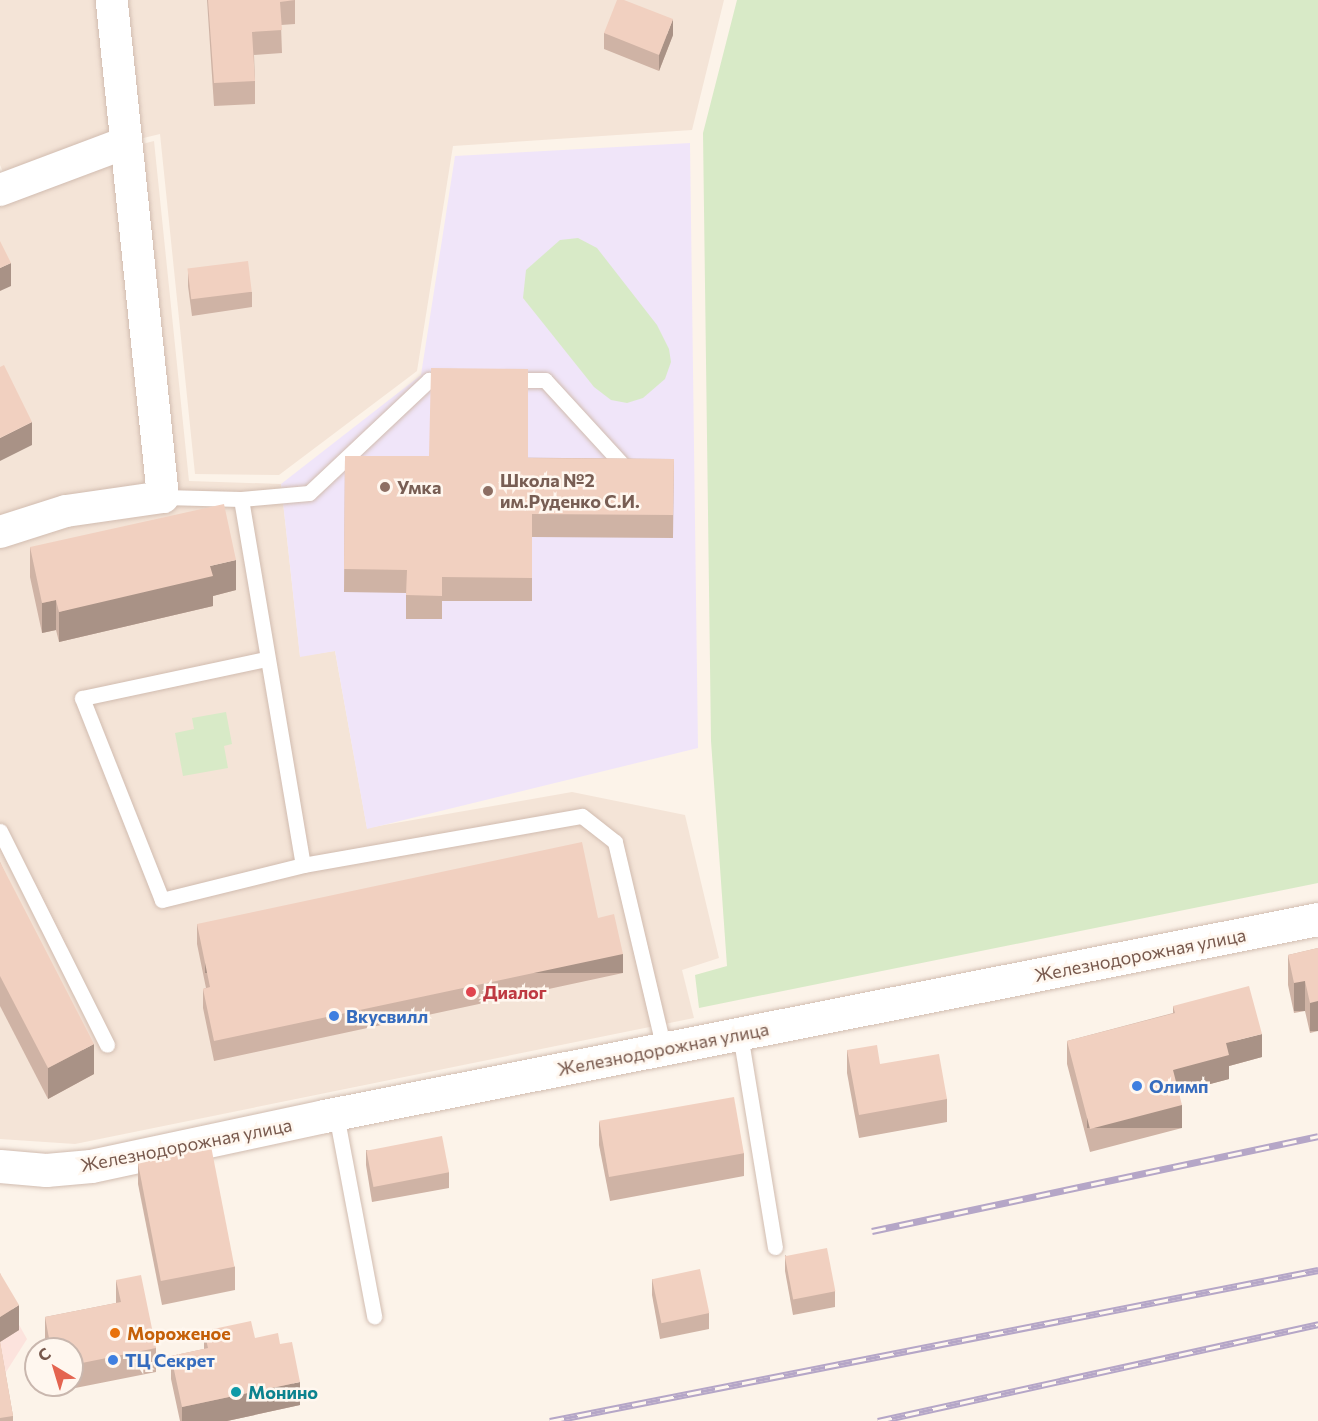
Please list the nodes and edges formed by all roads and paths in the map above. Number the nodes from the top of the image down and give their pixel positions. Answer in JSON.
{"nodes":[{"id":1,"x":112,"y":0,"type":"edge"},
{"id":2,"x":125,"y":143,"type":"junction"},
{"id":3,"x":0,"y":190,"type":"edge"},
{"id":4,"x":464,"y":380,"type":"edge"},
{"id":5,"x":487,"y":380,"type":"edge"},
{"id":6,"x":623,"y":465,"type":"edge"},
{"id":7,"x":163,"y":497,"type":"junction"},
{"id":8,"x":241,"y":499,"type":"junction"},
{"id":9,"x":0,"y":532,"type":"edge"},
{"id":10,"x":266,"y":659,"type":"junction"},
{"id":11,"x":0,"y":831,"type":"edge"},
{"id":12,"x":303,"y":865,"type":"junction"},
{"id":13,"x":1318,"y":919,"type":"edge"},
{"id":14,"x":740,"y":1034,"type":"junction"},
{"id":15,"x":107,"y":1045,"type":"dead end"},
{"id":16,"x":664,"y":1048,"type":"junction"},
{"id":17,"x":336,"y":1114,"type":"junction"},
{"id":18,"x":4,"y":1167,"type":"edge"},
{"id":19,"x":775,"y":1247,"type":"dead end"},
{"id":20,"x":374,"y":1316,"type":"dead end"}],
"edges":[{"from":1,"to":2,"type":"street"},
{"from":2,"to":3,"type":"street"},
{"from":2,"to":7,"type":"street"},
{"from":4,"to":8,"type":"lane"},
{"from":5,"to":6,"type":"lane"},
{"from":7,"to":8,"type":"lane"},
{"from":7,"to":9,"type":"street"},
{"from":8,"to":10,"type":"lane"},
{"from":10,"to":12,"type":"lane"},
{"from":10,"to":12,"type":"lane"},
{"from":11,"to":15,"type":"lane"},
{"from":12,"to":16,"type":"lane"},
{"from":13,"to":14,"type":"main road","name":"Железнодорожная улица"},
{"from":14,"to":16,"type":"main road","name":"Железнодорожная улица"},
{"from":14,"to":19,"type":"lane"},
{"from":16,"to":17,"type":"main road","name":"Железнодорожная улица"},
{"from":17,"to":18,"type":"main road","name":"Железнодорожная улица"},
{"from":17,"to":20,"type":"lane"}]}
